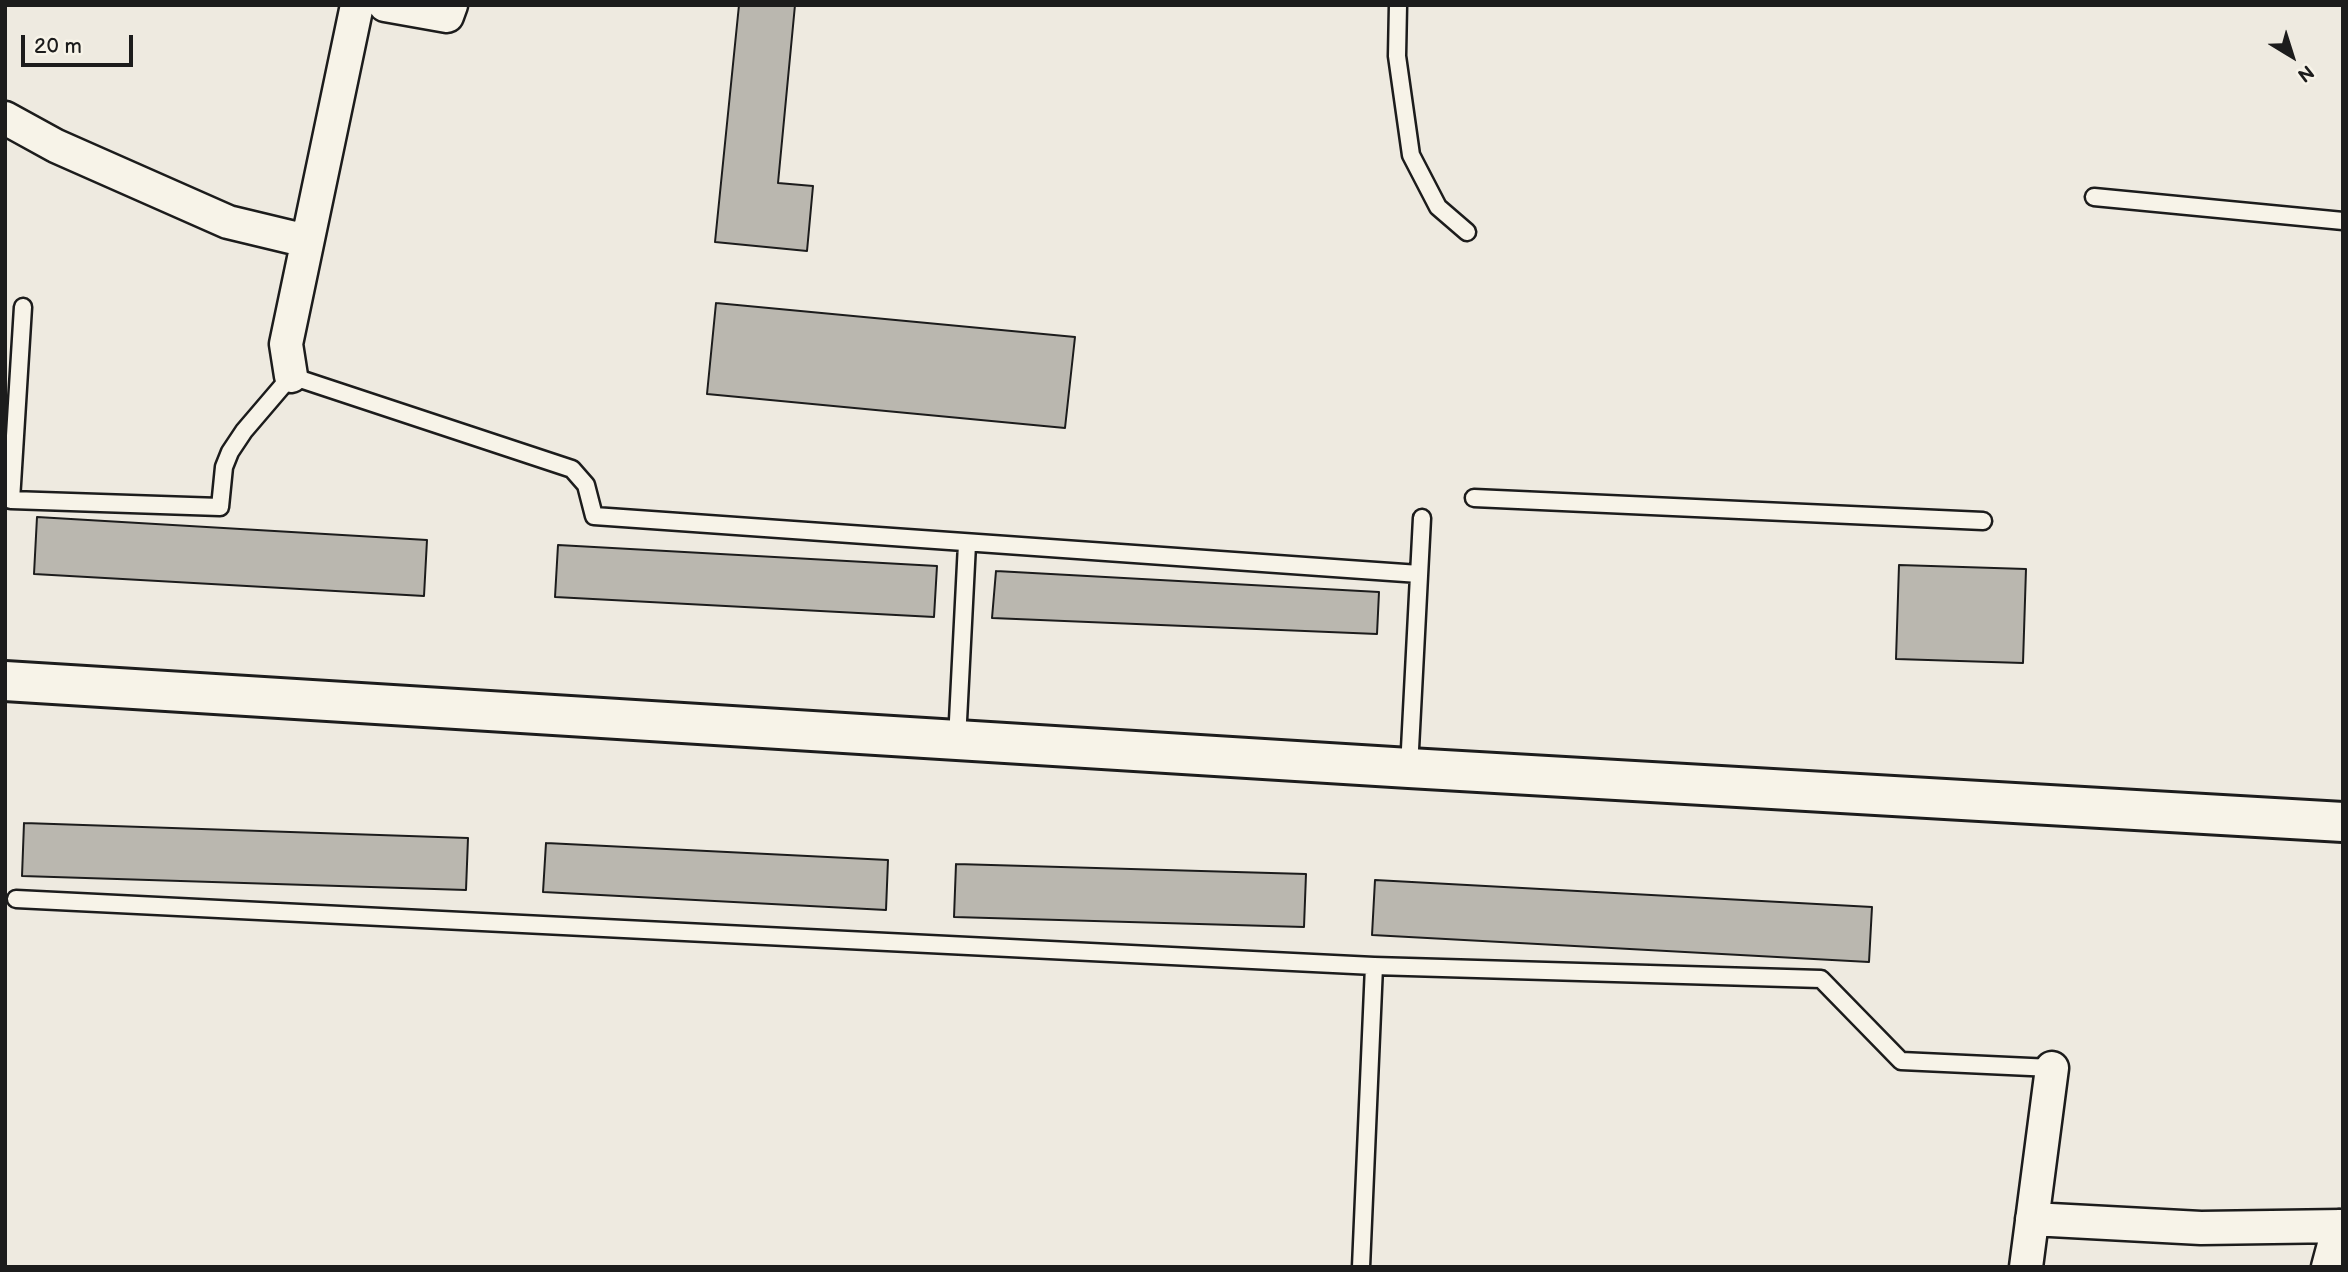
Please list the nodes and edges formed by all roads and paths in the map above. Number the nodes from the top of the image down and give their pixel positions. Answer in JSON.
{"nodes":[{"id":1,"x":358,"y":5,"type":"edge"},
{"id":2,"x":385,"y":5,"type":"edge"},
{"id":3,"x":451,"y":5,"type":"edge"},
{"id":4,"x":1398,"y":5,"type":"edge"},
{"id":5,"x":5,"y":118,"type":"edge"},
{"id":6,"x":2094,"y":197,"type":"dead end"},
{"id":7,"x":2343,"y":221,"type":"edge"},
{"id":8,"x":1467,"y":232,"type":"dead end"},
{"id":9,"x":307,"y":241,"type":"junction"},
{"id":10,"x":23,"y":307,"type":"dead end"},
{"id":11,"x":291,"y":376,"type":"junction"},
{"id":12,"x":1474,"y":498,"type":"dead end"},
{"id":13,"x":1422,"y":518,"type":"dead end"},
{"id":14,"x":1983,"y":521,"type":"dead end"},
{"id":15,"x":967,"y":544,"type":"junction"},
{"id":16,"x":1419,"y":574,"type":"junction"},
{"id":17,"x":5,"y":681,"type":"edge"},
{"id":18,"x":957,"y":740,"type":"junction"},
{"id":19,"x":1409,"y":768,"type":"junction"},
{"id":20,"x":2343,"y":822,"type":"edge"},
{"id":21,"x":16,"y":899,"type":"dead end"},
{"id":22,"x":1374,"y":967,"type":"junction"},
{"id":23,"x":2052,"y":1068,"type":"joint"},
{"id":24,"x":2032,"y":1219,"type":"junction"},
{"id":25,"x":2341,"y":1226,"type":"edge"},
{"id":26,"x":1361,"y":1267,"type":"edge"},
{"id":27,"x":2026,"y":1267,"type":"edge"},
{"id":28,"x":2328,"y":1267,"type":"edge"}],
"edges":[{"from":1,"to":9,"type":"street"},
{"from":2,"to":3,"type":"street"},
{"from":4,"to":8,"type":"lane"},
{"from":5,"to":9,"type":"street"},
{"from":6,"to":7,"type":"lane"},
{"from":9,"to":11,"type":"street"},
{"from":10,"to":11,"type":"lane"},
{"from":11,"to":15,"type":"lane"},
{"from":12,"to":14,"type":"lane"},
{"from":13,"to":16,"type":"lane"},
{"from":15,"to":16,"type":"lane"},
{"from":15,"to":18,"type":"lane"},
{"from":16,"to":19,"type":"lane"},
{"from":17,"to":18,"type":"main road"},
{"from":18,"to":19,"type":"main road"},
{"from":19,"to":20,"type":"main road"},
{"from":21,"to":22,"type":"lane"},
{"from":22,"to":23,"type":"lane"},
{"from":22,"to":26,"type":"lane"},
{"from":23,"to":24,"type":"street"},
{"from":24,"to":25,"type":"street"},
{"from":24,"to":27,"type":"street"},
{"from":25,"to":28,"type":"street"}]}
